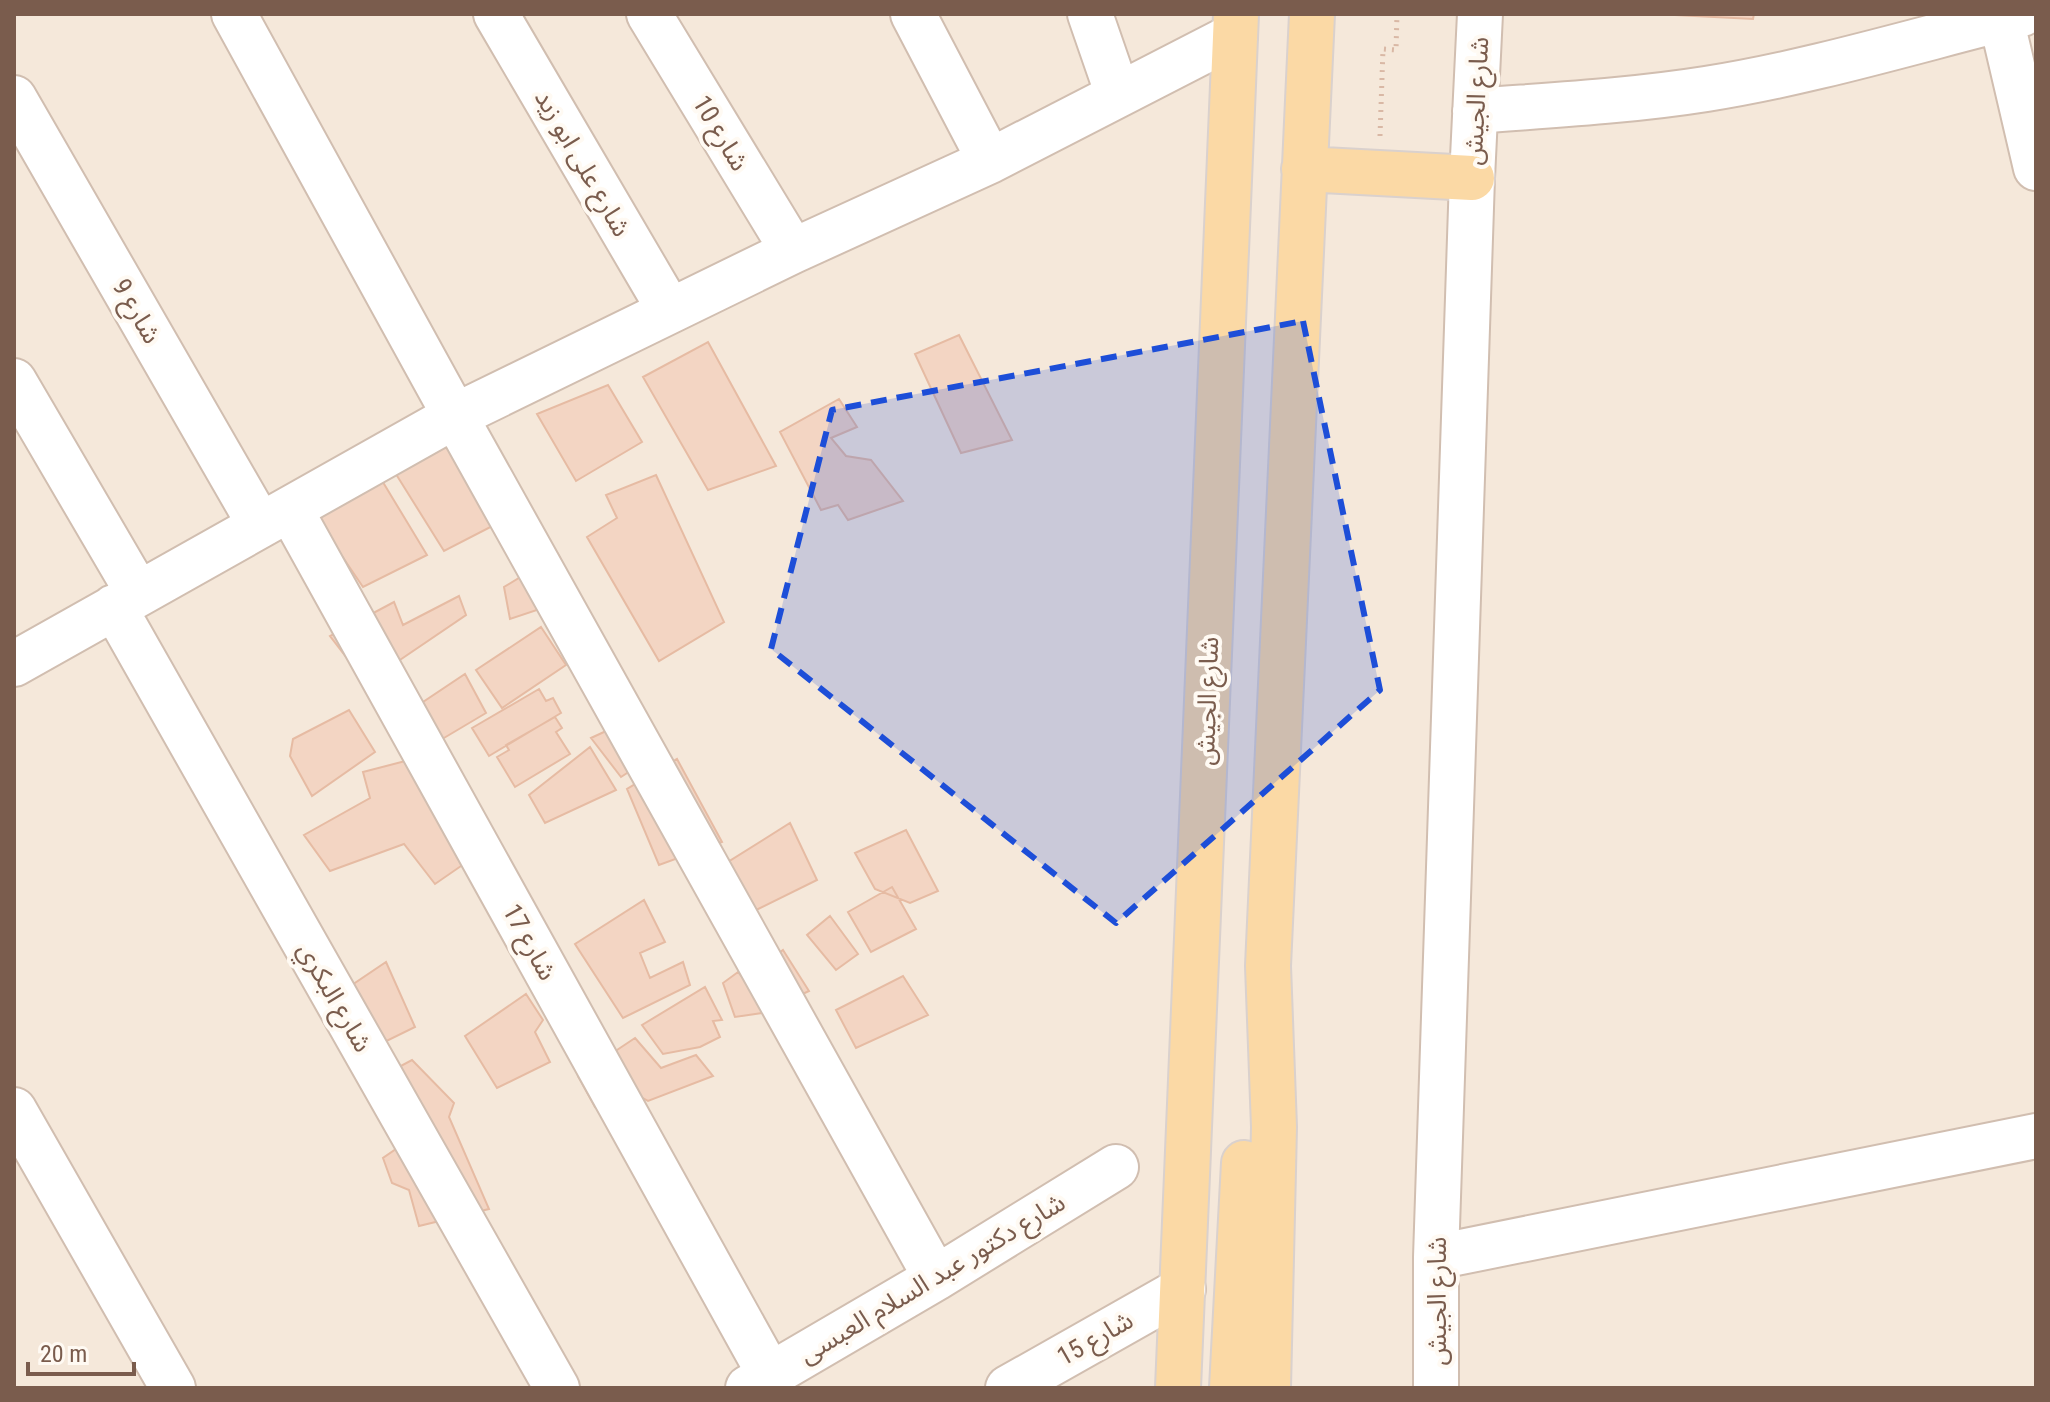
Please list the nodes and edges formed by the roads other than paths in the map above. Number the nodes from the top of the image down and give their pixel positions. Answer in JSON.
{"nodes":[{"id":1,"x":234,"y":14,"type":"edge"},
{"id":2,"x":496,"y":14,"type":"edge"},
{"id":3,"x":649,"y":14,"type":"edge"},
{"id":4,"x":913,"y":14,"type":"edge"},
{"id":5,"x":1090,"y":14,"type":"edge"},
{"id":6,"x":1312,"y":14,"type":"edge"},
{"id":7,"x":1480,"y":14,"type":"edge"},
{"id":8,"x":2008,"y":16,"type":"edge"},
{"id":9,"x":1236,"y":24,"type":"edge"},
{"id":10,"x":1118,"y":95,"type":"junction"},
{"id":11,"x":14,"y":98,"type":"edge"},
{"id":12,"x":1475,"y":111,"type":"junction"},
{"id":13,"x":990,"y":161,"type":"junction"},
{"id":14,"x":2036,"y":168,"type":"edge"},
{"id":15,"x":1304,"y":169,"type":"junction"},
{"id":16,"x":1472,"y":178,"type":"junction"},
{"id":17,"x":793,"y":251,"type":"junction"},
{"id":18,"x":670,"y":311,"type":"junction"},
{"id":19,"x":14,"y":381,"type":"edge"},
{"id":20,"x":455,"y":416,"type":"junction"},
{"id":21,"x":275,"y":517,"type":"junction"},
{"id":22,"x":126,"y":600,"type":"junction"},
{"id":23,"x":14,"y":664,"type":"edge"},
{"id":24,"x":1270,"y":1030,"type":"junction"},
{"id":25,"x":14,"y":1110,"type":"edge"},
{"id":26,"x":2036,"y":1136,"type":"edge"},
{"id":27,"x":1116,"y":1167,"type":"dead end"},
{"id":28,"x":1436,"y":1257,"type":"junction"},
{"id":29,"x":936,"y":1278,"type":"junction"},
{"id":30,"x":1183,"y":1289,"type":"junction"},
{"id":31,"x":759,"y":1382,"type":"edge"},
{"id":32,"x":173,"y":1388,"type":"edge"},
{"id":33,"x":557,"y":1388,"type":"edge"},
{"id":34,"x":1008,"y":1388,"type":"edge"},
{"id":35,"x":1178,"y":1388,"type":"edge"},
{"id":36,"x":1232,"y":1388,"type":"edge"},
{"id":37,"x":1268,"y":1388,"type":"edge"},
{"id":38,"x":1436,"y":1388,"type":"edge"}],
"edges":[{"from":1,"to":20,"type":"street"},
{"from":2,"to":18,"type":"street","name":"شارع على ابو زيد"},
{"from":3,"to":17,"type":"street","name":"شارع 10"},
{"from":4,"to":13,"type":"street"},
{"from":5,"to":10,"type":"street"},
{"from":6,"to":15,"type":"main road"},
{"from":7,"to":12,"type":"street","name":"شارع الجيش"},
{"from":8,"to":12,"type":"street"},
{"from":8,"to":14,"type":"street"},
{"from":9,"to":10,"type":"street"},
{"from":9,"to":30,"type":"main road","name":"شارع الجيش"},
{"from":10,"to":13,"type":"street"},
{"from":11,"to":21,"type":"street","name":"شارع 9"},
{"from":12,"to":16,"type":"street","name":"شارع الجيش"},
{"from":13,"to":17,"type":"street"},
{"from":15,"to":16,"type":"main road"},
{"from":15,"to":24,"type":"main road"},
{"from":16,"to":28,"type":"street","name":"شارع الجيش"},
{"from":17,"to":18,"type":"street"},
{"from":18,"to":20,"type":"street"},
{"from":19,"to":22,"type":"street","name":"شارع البكري"},
{"from":20,"to":21,"type":"street"},
{"from":20,"to":29,"type":"street"},
{"from":21,"to":22,"type":"street"},
{"from":21,"to":31,"type":"street","name":"شارع 17"},
{"from":22,"to":23,"type":"street"},
{"from":22,"to":33,"type":"street","name":"شارع البكري"},
{"from":24,"to":36,"type":"main road"},
{"from":24,"to":37,"type":"main road"},
{"from":25,"to":32,"type":"street"},
{"from":26,"to":28,"type":"street"},
{"from":27,"to":29,"type":"street","name":"شارع دكتور عبد السلام العبسى"},
{"from":28,"to":38,"type":"street","name":"شارع الجيش"},
{"from":29,"to":31,"type":"street","name":"شارع دكتور عبد السلام العبسى"},
{"from":30,"to":34,"type":"street","name":"شارع 15"},
{"from":30,"to":35,"type":"main road","name":"شارع الجيش"}]}
